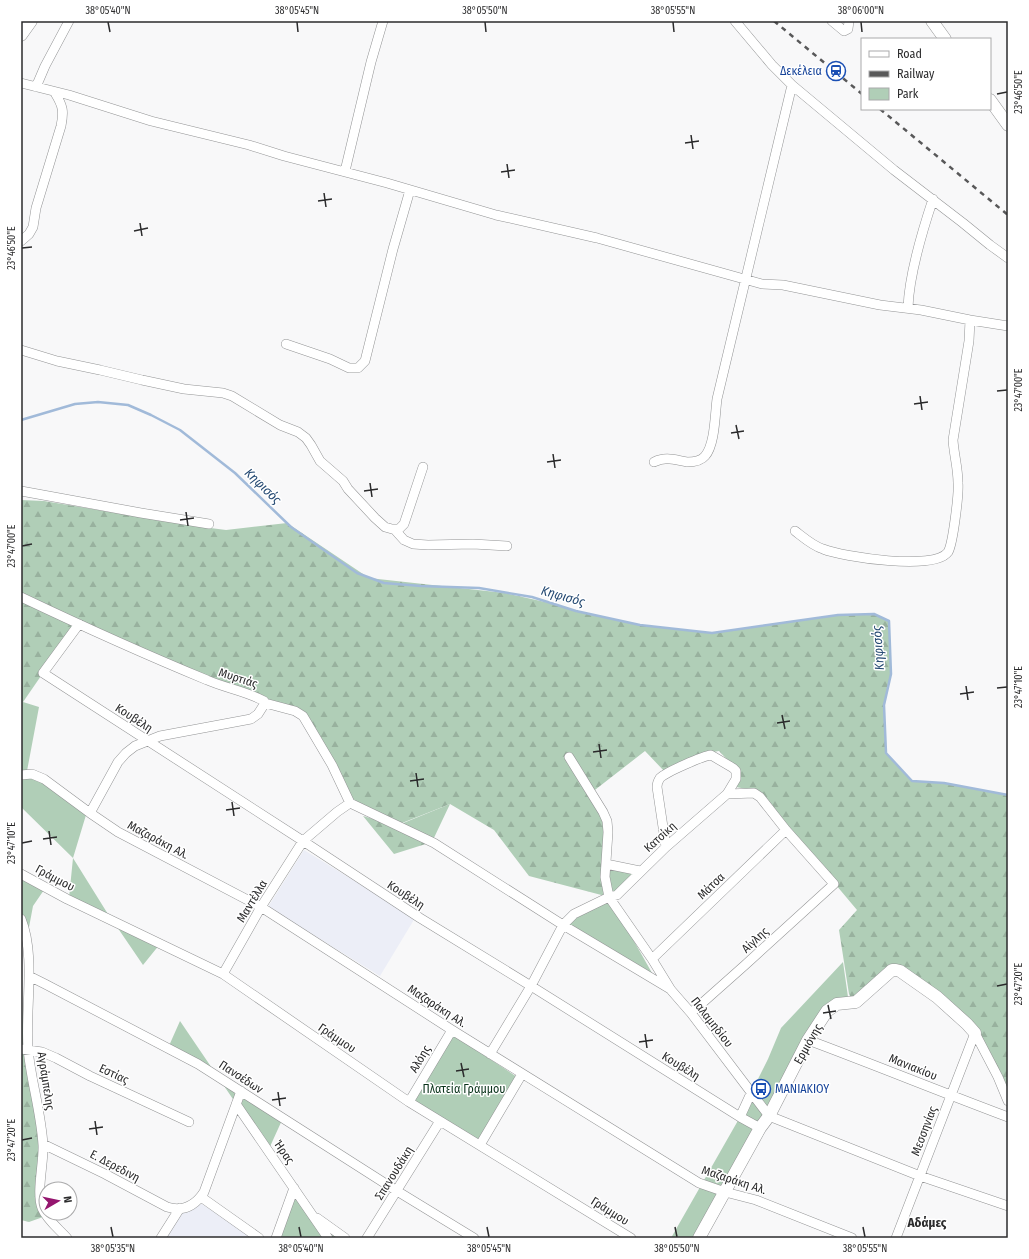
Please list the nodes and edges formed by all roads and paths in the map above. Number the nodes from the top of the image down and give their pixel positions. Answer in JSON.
{"nodes":[{"id":1,"x":31,"y":21,"type":"edge"},
{"id":2,"x":69,"y":21,"type":"edge"},
{"id":3,"x":383,"y":21,"type":"edge"},
{"id":4,"x":735,"y":21,"type":"edge"},
{"id":5,"x":832,"y":21,"type":"edge"},
{"id":6,"x":849,"y":21,"type":"edge"},
{"id":7,"x":932,"y":21,"type":"edge"},
{"id":8,"x":21,"y":35,"type":"edge"},
{"id":9,"x":944,"y":38,"type":"edge"},
{"id":10,"x":21,"y":83,"type":"edge"},
{"id":11,"x":792,"y":85,"type":"junction"},
{"id":12,"x":36,"y":87,"type":"junction"},
{"id":13,"x":55,"y":92,"type":"junction"},
{"id":14,"x":991,"y":101,"type":"edge"},
{"id":15,"x":1008,"y":125,"type":"edge"},
{"id":16,"x":345,"y":172,"type":"junction"},
{"id":17,"x":410,"y":190,"type":"junction"},
{"id":18,"x":933,"y":200,"type":"junction"},
{"id":19,"x":21,"y":241,"type":"edge"},
{"id":20,"x":1008,"y":258,"type":"edge"},
{"id":21,"x":746,"y":279,"type":"junction"},
{"id":22,"x":908,"y":308,"type":"junction"},
{"id":23,"x":970,"y":320,"type":"junction"},
{"id":24,"x":1008,"y":326,"type":"edge"},
{"id":25,"x":286,"y":344,"type":"dead end"},
{"id":26,"x":21,"y":350,"type":"edge"},
{"id":27,"x":654,"y":462,"type":"dead end"},
{"id":28,"x":423,"y":467,"type":"dead end"},
{"id":29,"x":21,"y":492,"type":"edge"},
{"id":30,"x":209,"y":524,"type":"dead end"},
{"id":31,"x":395,"y":530,"type":"junction"},
{"id":32,"x":795,"y":531,"type":"dead end"},
{"id":33,"x":507,"y":546,"type":"dead end"},
{"id":34,"x":21,"y":596,"type":"edge"},
{"id":35,"x":79,"y":624,"type":"junction"},
{"id":36,"x":265,"y":703,"type":"junction"},
{"id":37,"x":146,"y":741,"type":"junction"},
{"id":38,"x":569,"y":757,"type":"dead end"},
{"id":39,"x":21,"y":775,"type":"edge"},
{"id":40,"x":727,"y":794,"type":"junction"},
{"id":41,"x":350,"y":803,"type":"junction"},
{"id":42,"x":90,"y":813,"type":"junction"},
{"id":43,"x":786,"y":830,"type":"junction"},
{"id":44,"x":303,"y":841,"type":"junction"},
{"id":45,"x":666,"y":847,"type":"junction"},
{"id":46,"x":606,"y":864,"type":"junction"},
{"id":47,"x":640,"y":871,"type":"junction"},
{"id":48,"x":21,"y":874,"type":"edge"},
{"id":49,"x":609,"y":897,"type":"junction"},
{"id":50,"x":262,"y":907,"type":"junction"},
{"id":51,"x":21,"y":919,"type":"edge"},
{"id":52,"x":563,"y":924,"type":"junction"},
{"id":53,"x":652,"y":959,"type":"junction"},
{"id":54,"x":223,"y":974,"type":"junction"},
{"id":55,"x":29,"y":976,"type":"junction"},
{"id":56,"x":531,"y":986,"type":"junction"},
{"id":57,"x":671,"y":990,"type":"junction"},
{"id":58,"x":691,"y":1013,"type":"junction"},
{"id":59,"x":452,"y":1030,"type":"junction"},
{"id":60,"x":975,"y":1033,"type":"junction"},
{"id":61,"x":808,"y":1040,"type":"junction"},
{"id":62,"x":25,"y":1049,"type":"edge"},
{"id":63,"x":490,"y":1054,"type":"junction"},
{"id":64,"x":522,"y":1074,"type":"junction"},
{"id":65,"x":241,"y":1091,"type":"junction"},
{"id":66,"x":751,"y":1093,"type":"junction"},
{"id":67,"x":951,"y":1096,"type":"junction"},
{"id":68,"x":1008,"y":1101,"type":"edge"},
{"id":69,"x":409,"y":1102,"type":"junction"},
{"id":70,"x":236,"y":1104,"type":"junction"},
{"id":71,"x":769,"y":1116,"type":"junction"},
{"id":72,"x":740,"y":1117,"type":"junction"},
{"id":73,"x":1008,"y":1117,"type":"edge"},
{"id":74,"x":440,"y":1121,"type":"junction"},
{"id":75,"x":189,"y":1122,"type":"dead end"},
{"id":76,"x":760,"y":1128,"type":"junction"},
{"id":77,"x":43,"y":1144,"type":"junction"},
{"id":78,"x":480,"y":1145,"type":"junction"},
{"id":79,"x":920,"y":1176,"type":"junction"},
{"id":80,"x":294,"y":1188,"type":"junction"},
{"id":81,"x":397,"y":1191,"type":"junction"},
{"id":82,"x":725,"y":1192,"type":"junction"},
{"id":83,"x":201,"y":1197,"type":"junction"},
{"id":84,"x":1008,"y":1206,"type":"edge"},
{"id":85,"x":178,"y":1208,"type":"junction"},
{"id":86,"x":311,"y":1214,"type":"junction"},
{"id":87,"x":163,"y":1237,"type":"edge"},
{"id":88,"x":67,"y":1238,"type":"edge"},
{"id":89,"x":259,"y":1238,"type":"edge"},
{"id":90,"x":276,"y":1238,"type":"edge"},
{"id":91,"x":328,"y":1238,"type":"edge"},
{"id":92,"x":345,"y":1238,"type":"edge"},
{"id":93,"x":367,"y":1238,"type":"edge"},
{"id":94,"x":474,"y":1238,"type":"edge"},
{"id":95,"x":631,"y":1238,"type":"edge"},
{"id":96,"x":699,"y":1238,"type":"edge"},
{"id":97,"x":852,"y":1238,"type":"edge"},
{"id":98,"x":896,"y":1238,"type":"edge"}],
"edges":[{"from":1,"to":8,"type":"street"},
{"from":2,"to":12,"type":"street"},
{"from":3,"to":16,"type":"street"},
{"from":4,"to":11,"type":"street"},
{"from":5,"to":6,"type":"street"},
{"from":7,"to":9,"type":"street"},
{"from":10,"to":12,"type":"street"},
{"from":11,"to":18,"type":"street"},
{"from":11,"to":21,"type":"street"},
{"from":12,"to":13,"type":"street"},
{"from":13,"to":16,"type":"street"},
{"from":13,"to":19,"type":"street"},
{"from":14,"to":15,"type":"street"},
{"from":16,"to":17,"type":"street"},
{"from":17,"to":21,"type":"street"},
{"from":17,"to":25,"type":"street"},
{"from":18,"to":20,"type":"street"},
{"from":18,"to":22,"type":"street"},
{"from":21,"to":22,"type":"street"},
{"from":21,"to":27,"type":"street"},
{"from":22,"to":23,"type":"street"},
{"from":23,"to":24,"type":"street"},
{"from":23,"to":32,"type":"street"},
{"from":26,"to":31,"type":"street"},
{"from":28,"to":31,"type":"street"},
{"from":29,"to":30,"type":"street"},
{"from":31,"to":33,"type":"street"},
{"from":34,"to":35,"type":"street","name":"Μυρτιάς"},
{"from":35,"to":36,"type":"street","name":"Μυρτιάς"},
{"from":35,"to":37,"type":"street","name":"Κουβέλη"},
{"from":36,"to":37,"type":"street","name":"Μυρτιάς"},
{"from":36,"to":41,"type":"street"},
{"from":37,"to":42,"type":"street","name":"Μυρτιάς"},
{"from":37,"to":44,"type":"street","name":"Κουβέλη"},
{"from":38,"to":46,"type":"street"},
{"from":39,"to":42,"type":"street","name":"Μαζαράκη Αλ."},
{"from":40,"to":43,"type":"street"},
{"from":40,"to":45,"type":"street","name":"Κατσίκη"},
{"from":40,"to":45,"type":"street"},
{"from":41,"to":44,"type":"street","name":"Μαντέλλα"},
{"from":41,"to":52,"type":"street"},
{"from":42,"to":50,"type":"street","name":"Μαζαράκη Αλ."},
{"from":43,"to":53,"type":"street","name":"Μάτσα"},
{"from":43,"to":58,"type":"street","name":"Αίγλης"},
{"from":44,"to":50,"type":"street","name":"Μαντέλλα"},
{"from":44,"to":56,"type":"street","name":"Κουβέλη"},
{"from":45,"to":47,"type":"street","name":"Κατσίκη"},
{"from":46,"to":47,"type":"street"},
{"from":46,"to":49,"type":"street"},
{"from":47,"to":49,"type":"street","name":"Κατσίκη"},
{"from":48,"to":54,"type":"street","name":"Γράμμου"},
{"from":49,"to":52,"type":"street"},
{"from":49,"to":53,"type":"street","name":"Παλαμηδίου"},
{"from":50,"to":54,"type":"street","name":"Μαντέλλα"},
{"from":50,"to":59,"type":"street","name":"Μαζαράκη Αλ."},
{"from":51,"to":55,"type":"street","name":"Αγράμπελης"},
{"from":52,"to":56,"type":"street"},
{"from":52,"to":57,"type":"street"},
{"from":53,"to":57,"type":"street","name":"Παλαμηδίου"},
{"from":54,"to":69,"type":"street","name":"Γράμμου"},
{"from":55,"to":62,"type":"street","name":"Αγράμπελης"},
{"from":55,"to":65,"type":"street","name":"Πανσέδων"},
{"from":56,"to":63,"type":"street"},
{"from":56,"to":72,"type":"street","name":"Κουβέλη"},
{"from":57,"to":58,"type":"street","name":"Παλαμηδίου"},
{"from":58,"to":66,"type":"street","name":"Παλαμηδίου"},
{"from":59,"to":63,"type":"street","name":"Μαζαράκη Αλ."},
{"from":59,"to":69,"type":"street","name":"Αλόης"},
{"from":60,"to":61,"type":"street","name":"Ερμιόνης"},
{"from":60,"to":67,"type":"street","name":"Μεσσηνίας"},
{"from":60,"to":68,"type":"street"},
{"from":61,"to":67,"type":"street","name":"Μανιακίου"},
{"from":61,"to":71,"type":"street","name":"Ερμιόνης"},
{"from":62,"to":75,"type":"street","name":"Εστίας"},
{"from":62,"to":77,"type":"street","name":"Αγράμπελης"},
{"from":63,"to":64,"type":"street","name":"Μαζαράκη Αλ."},
{"from":64,"to":78,"type":"street"},
{"from":64,"to":82,"type":"street","name":"Μαζαράκη Αλ."},
{"from":65,"to":70,"type":"street"},
{"from":65,"to":81,"type":"street","name":"Πανσέδων"},
{"from":66,"to":71,"type":"street","name":"Παλαμηδίου"},
{"from":66,"to":72,"type":"street"},
{"from":67,"to":73,"type":"street","name":"Μανιακίου"},
{"from":67,"to":79,"type":"street","name":"Μεσσηνίας"},
{"from":69,"to":74,"type":"street","name":"Γράμμου"},
{"from":70,"to":80,"type":"street","name":"Ήρας"},
{"from":70,"to":83,"type":"street"},
{"from":71,"to":76,"type":"street","name":"Ερμιόνης"},
{"from":71,"to":79,"type":"street"},
{"from":72,"to":76,"type":"street","name":"Κουβέλη"},
{"from":74,"to":78,"type":"street","name":"Γράμμου"},
{"from":74,"to":81,"type":"street","name":"Σπανουδάκη"},
{"from":76,"to":82,"type":"street","name":"Ερμιόνης"},
{"from":77,"to":85,"type":"street","name":"Ε. Δερεδινη"},
{"from":77,"to":88,"type":"street","name":"Αγράμπελης"},
{"from":78,"to":95,"type":"street","name":"Γράμμου"},
{"from":79,"to":84,"type":"street"},
{"from":79,"to":98,"type":"street","name":"Μεσσηνίας"},
{"from":80,"to":86,"type":"street","name":"Ήρας"},
{"from":80,"to":90,"type":"street"},
{"from":81,"to":93,"type":"street","name":"Σπανουδάκη"},
{"from":81,"to":94,"type":"street","name":"Πανσέδων"},
{"from":82,"to":96,"type":"street","name":"Ερμιόνης"},
{"from":82,"to":97,"type":"street","name":"Μαζαράκη Αλ."},
{"from":83,"to":85,"type":"street"},
{"from":83,"to":89,"type":"street"},
{"from":85,"to":87,"type":"street"},
{"from":86,"to":91,"type":"street","name":"Ήρας"},
{"from":86,"to":92,"type":"street","name":"Ήρας"}]}
